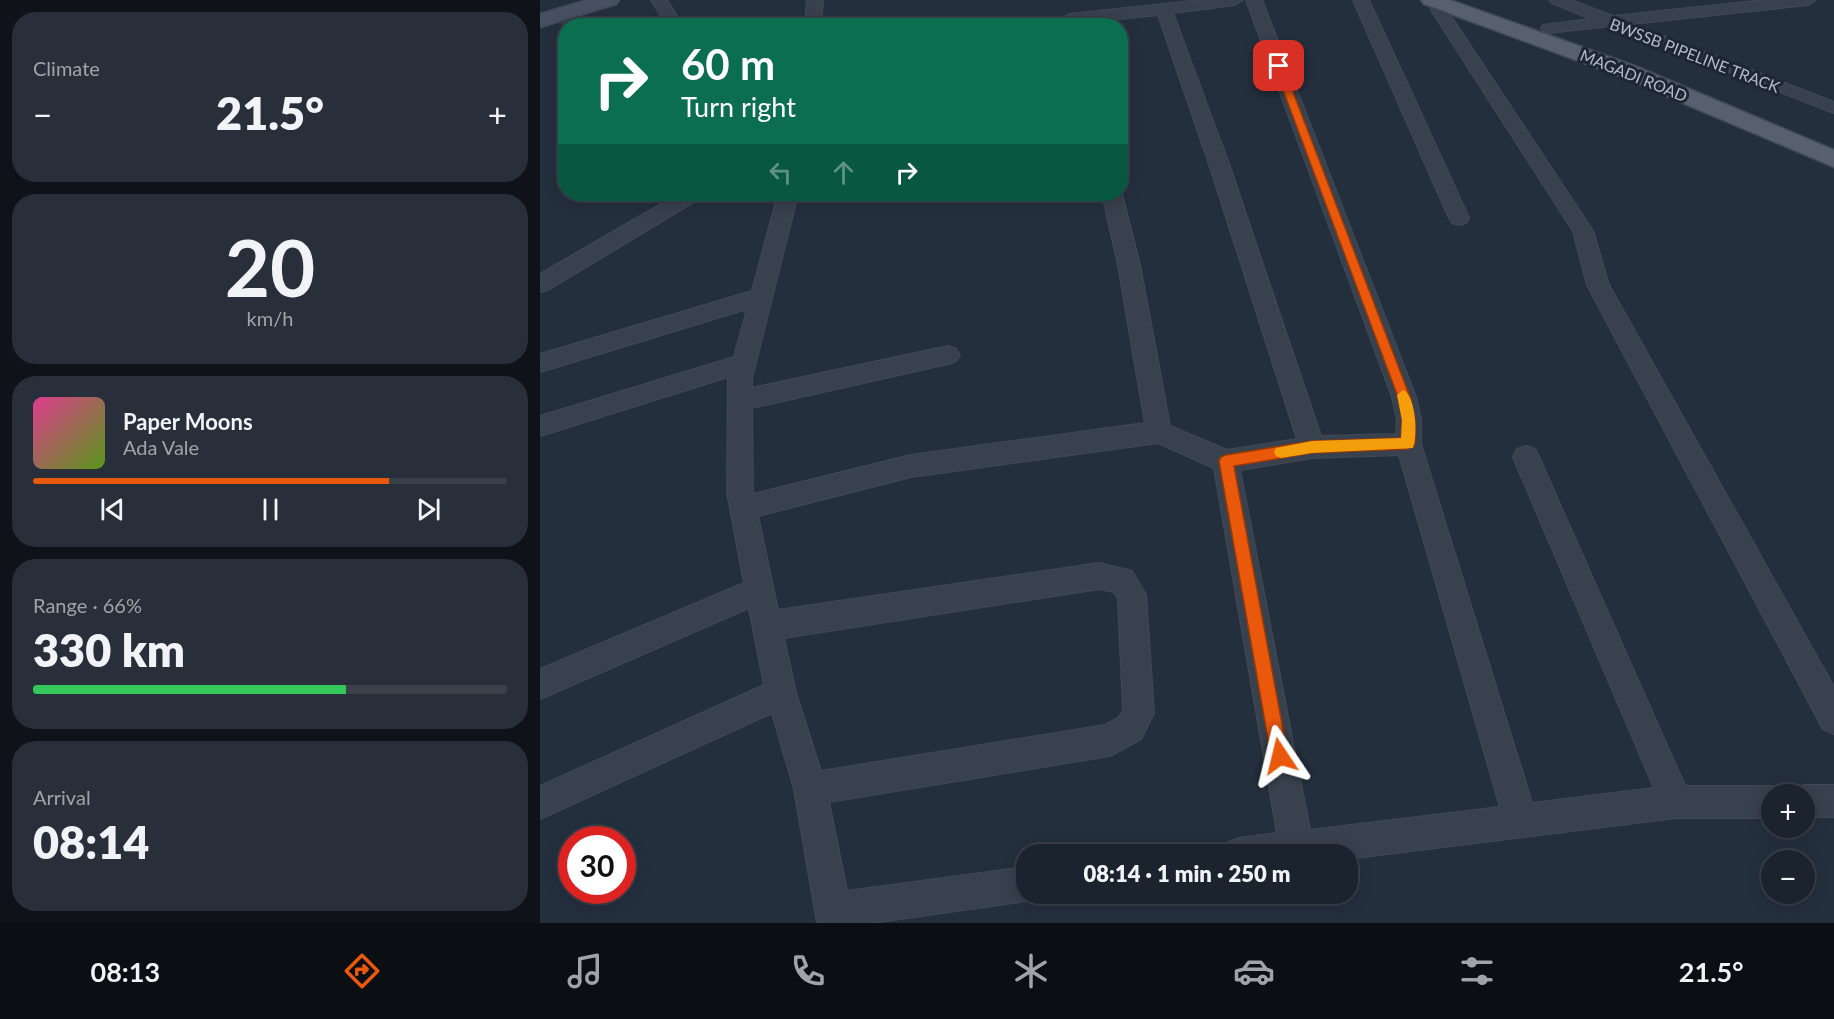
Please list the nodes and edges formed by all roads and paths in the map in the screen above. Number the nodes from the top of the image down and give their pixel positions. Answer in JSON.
{"nodes":[{"id":1,"x":609,"y":0,"type":"edge"},
{"id":2,"x":659,"y":0,"type":"edge"},
{"id":3,"x":814,"y":0,"type":"edge"},
{"id":4,"x":1065,"y":0,"type":"edge"},
{"id":5,"x":1235,"y":0,"type":"edge"},
{"id":6,"x":1254,"y":0,"type":"edge"},
{"id":7,"x":1361,"y":0,"type":"edge"},
{"id":8,"x":1474,"y":0,"type":"edge"},
{"id":9,"x":1557,"y":0,"type":"edge"},
{"id":10,"x":1808,"y":0,"type":"edge"},
{"id":11,"x":1435,"y":1,"type":"edge"},
{"id":12,"x":1164,"y":10,"type":"junction"},
{"id":13,"x":570,"y":18,"type":"edge"},
{"id":14,"x":670,"y":18,"type":"edge"},
{"id":15,"x":813,"y":18,"type":"edge"},
{"id":16,"x":1069,"y":18,"type":"edge"},
{"id":17,"x":1101,"y":18,"type":"edge"},
{"id":18,"x":558,"y":20,"type":"edge"},
{"id":19,"x":540,"y":21,"type":"edge"},
{"id":20,"x":1612,"y":22,"type":"junction"},
{"id":21,"x":1549,"y":28,"type":"junction"},
{"id":22,"x":1834,"y":108,"type":"edge"},
{"id":23,"x":1834,"y":144,"type":"edge"},
{"id":24,"x":1834,"y":159,"type":"edge"},
{"id":25,"x":680,"y":201,"type":"edge"},
{"id":26,"x":786,"y":201,"type":"edge"},
{"id":27,"x":1114,"y":201,"type":"edge"},
{"id":28,"x":1459,"y":218,"type":"dead end"},
{"id":29,"x":540,"y":284,"type":"edge"},
{"id":30,"x":763,"y":296,"type":"junction"},
{"id":31,"x":948,"y":355,"type":"dead end"},
{"id":32,"x":540,"y":363,"type":"edge"},
{"id":33,"x":744,"y":363,"type":"junction"},
{"id":34,"x":740,"y":401,"type":"junction"},
{"id":35,"x":540,"y":426,"type":"edge"},
{"id":36,"x":1159,"y":432,"type":"junction"},
{"id":37,"x":1408,"y":444,"type":"junction"},
{"id":38,"x":1312,"y":447,"type":"junction"},
{"id":39,"x":1526,"y":457,"type":"dead end"},
{"id":40,"x":1226,"y":461,"type":"junction"},
{"id":41,"x":743,"y":508,"type":"junction"},
{"id":42,"x":760,"y":590,"type":"junction"},
{"id":43,"x":768,"y":626,"type":"junction"},
{"id":44,"x":540,"y":684,"type":"edge"},
{"id":45,"x":781,"y":693,"type":"junction"},
{"id":46,"x":1834,"y":718,"type":"edge"},
{"id":47,"x":810,"y":789,"type":"junction"},
{"id":48,"x":1815,"y":801,"type":"edge"},
{"id":49,"x":1834,"y":801,"type":"edge"},
{"id":50,"x":1676,"y":802,"type":"junction"},
{"id":51,"x":1761,"y":802,"type":"edge"},
{"id":52,"x":540,"y":803,"type":"edge"},
{"id":53,"x":1521,"y":821,"type":"junction"},
{"id":54,"x":1295,"y":844,"type":"edge"},
{"id":55,"x":1322,"y":844,"type":"edge"},
{"id":56,"x":1016,"y":886,"type":"edge"},
{"id":57,"x":834,"y":917,"type":"edge"}],
"edges":[{"from":1,"to":13,"type":"street"},
{"from":2,"to":14,"type":"street"},
{"from":3,"to":15,"type":"street"},
{"from":4,"to":16,"type":"street"},
{"from":5,"to":12,"type":"street"},
{"from":6,"to":37,"type":"street"},
{"from":7,"to":28,"type":"street"},
{"from":8,"to":21,"type":"main road","name":"MAGADI ROAD"},
{"from":9,"to":20,"type":"street","name":"BWSSB PIPELINE TRACK"},
{"from":10,"to":20,"type":"street"},
{"from":11,"to":24,"type":"main road","name":"MAGADI ROAD"},
{"from":11,"to":46,"type":"street"},
{"from":12,"to":17,"type":"street"},
{"from":12,"to":38,"type":"street"},
{"from":18,"to":19,"type":"street"},
{"from":20,"to":21,"type":"street"},
{"from":20,"to":22,"type":"street","name":"BWSSB PIPELINE TRACK"},
{"from":21,"to":23,"type":"main road","name":"MAGADI ROAD"},
{"from":25,"to":29,"type":"street"},
{"from":26,"to":30,"type":"street"},
{"from":27,"to":36,"type":"street"},
{"from":30,"to":32,"type":"street"},
{"from":30,"to":33,"type":"street"},
{"from":31,"to":34,"type":"street"},
{"from":33,"to":34,"type":"street"},
{"from":33,"to":35,"type":"street"},
{"from":34,"to":41,"type":"street"},
{"from":36,"to":40,"type":"street"},
{"from":36,"to":41,"type":"street"},
{"from":37,"to":38,"type":"street"},
{"from":37,"to":53,"type":"street"},
{"from":38,"to":40,"type":"street"},
{"from":39,"to":50,"type":"street"},
{"from":40,"to":54,"type":"street"},
{"from":41,"to":42,"type":"street"},
{"from":42,"to":43,"type":"street"},
{"from":42,"to":44,"type":"street"},
{"from":43,"to":45,"type":"street"},
{"from":43,"to":47,"type":"street"},
{"from":45,"to":47,"type":"street"},
{"from":45,"to":52,"type":"street"},
{"from":47,"to":57,"type":"street"},
{"from":48,"to":49,"type":"street"},
{"from":50,"to":51,"type":"street"},
{"from":50,"to":53,"type":"street"},
{"from":53,"to":55,"type":"street"},
{"from":56,"to":57,"type":"street"}]}
